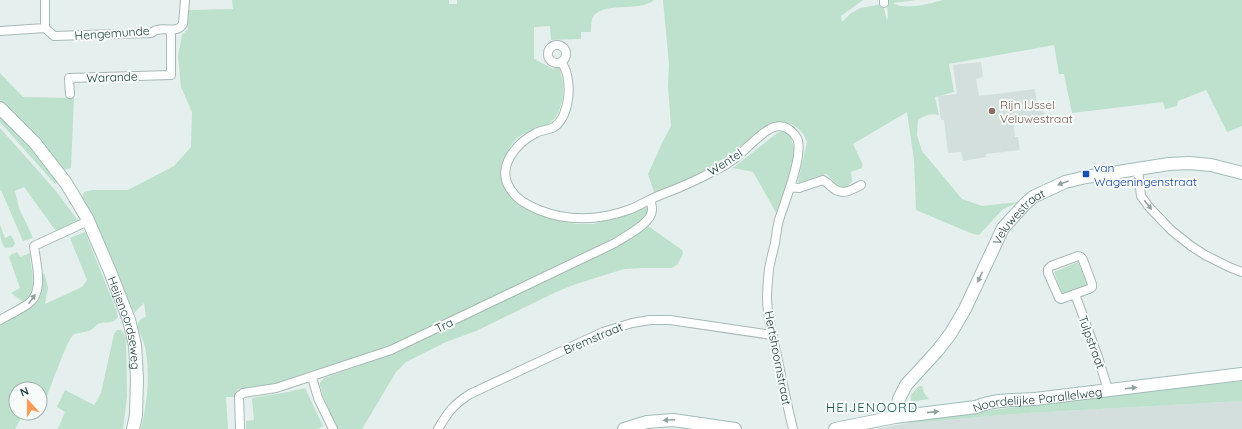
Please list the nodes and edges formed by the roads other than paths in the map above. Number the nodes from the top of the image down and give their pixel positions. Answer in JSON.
{"nodes":[{"id":1,"x":45,"y":0,"type":"edge"},
{"id":2,"x":185,"y":0,"type":"edge"},
{"id":3,"x":45,"y":28,"type":"junction"},
{"id":4,"x":171,"y":30,"type":"junction"},
{"id":5,"x":0,"y":31,"type":"edge"},
{"id":6,"x":561,"y":62,"type":"dead end"},
{"id":7,"x":70,"y":94,"type":"dead end"},
{"id":8,"x":0,"y":108,"type":"edge"},
{"id":9,"x":1138,"y":169,"type":"junction"},
{"id":10,"x":1242,"y":173,"type":"edge"},
{"id":11,"x":861,"y":185,"type":"dead end"},
{"id":12,"x":790,"y":187,"type":"junction"},
{"id":13,"x":650,"y":200,"type":"junction"},
{"id":14,"x":88,"y":220,"type":"junction"},
{"id":15,"x":776,"y":239,"type":"joint"},
{"id":16,"x":1242,"y":272,"type":"edge"},
{"id":17,"x":1075,"y":294,"type":"junction"},
{"id":18,"x":0,"y":320,"type":"edge"},
{"id":19,"x":772,"y":335,"type":"junction"},
{"id":20,"x":1242,"y":374,"type":"edge"},
{"id":21,"x":312,"y":377,"type":"junction"},
{"id":22,"x":1108,"y":390,"type":"junction"},
{"id":23,"x":895,"y":417,"type":"junction"},
{"id":24,"x":133,"y":429,"type":"edge"},
{"id":25,"x":240,"y":429,"type":"edge"},
{"id":26,"x":333,"y":429,"type":"edge"},
{"id":27,"x":438,"y":429,"type":"edge"},
{"id":28,"x":624,"y":429,"type":"edge"},
{"id":29,"x":736,"y":429,"type":"edge"},
{"id":30,"x":793,"y":429,"type":"edge"},
{"id":31,"x":835,"y":429,"type":"edge"}],
"edges":[{"from":1,"to":3,"type":"street"},
{"from":2,"to":4,"type":"street","name":"Hengemunde"},
{"from":3,"to":4,"type":"street","name":"Hengemunde"},
{"from":3,"to":5,"type":"street"},
{"from":4,"to":7,"type":"street","name":"Warande"},
{"from":6,"to":13,"type":"street","name":"Wentel"},
{"from":8,"to":14,"type":"street","name":"Heijenoordseweg"},
{"from":9,"to":10,"type":"street","name":"Veluwestraat"},
{"from":9,"to":16,"type":"street","one_way":true},
{"from":9,"to":23,"type":"street","name":"Veluwestraat","one_way":true},
{"from":11,"to":12,"type":"street"},
{"from":12,"to":13,"type":"street","name":"Wentel"},
{"from":12,"to":15,"type":"street","name":"Wentel"},
{"from":13,"to":21,"type":"street","name":"Tra"},
{"from":18,"to":14,"type":"street","one_way":true},
{"from":14,"to":24,"type":"street","name":"Heijenoordseweg"},
{"from":15,"to":19,"type":"street","name":"Hertshoornstraat"},
{"from":17,"to":17,"type":"street"},
{"from":17,"to":22,"type":"street","name":"Tulpstraat"},
{"from":19,"to":27,"type":"street","name":"Bremstraat"},
{"from":19,"to":30,"type":"street","name":"Hertshoornstraat"},
{"from":22,"to":20,"type":"street","name":"Noordelijke Parallelweg","one_way":true},
{"from":21,"to":25,"type":"street","name":"Tra"},
{"from":21,"to":26,"type":"street"},
{"from":23,"to":22,"type":"street","name":"Noordelijke Parallelweg","one_way":true},
{"from":23,"to":31,"type":"street","name":"Noordelijke Parallelweg"},
{"from":29,"to":28,"type":"street","one_way":true}]}
